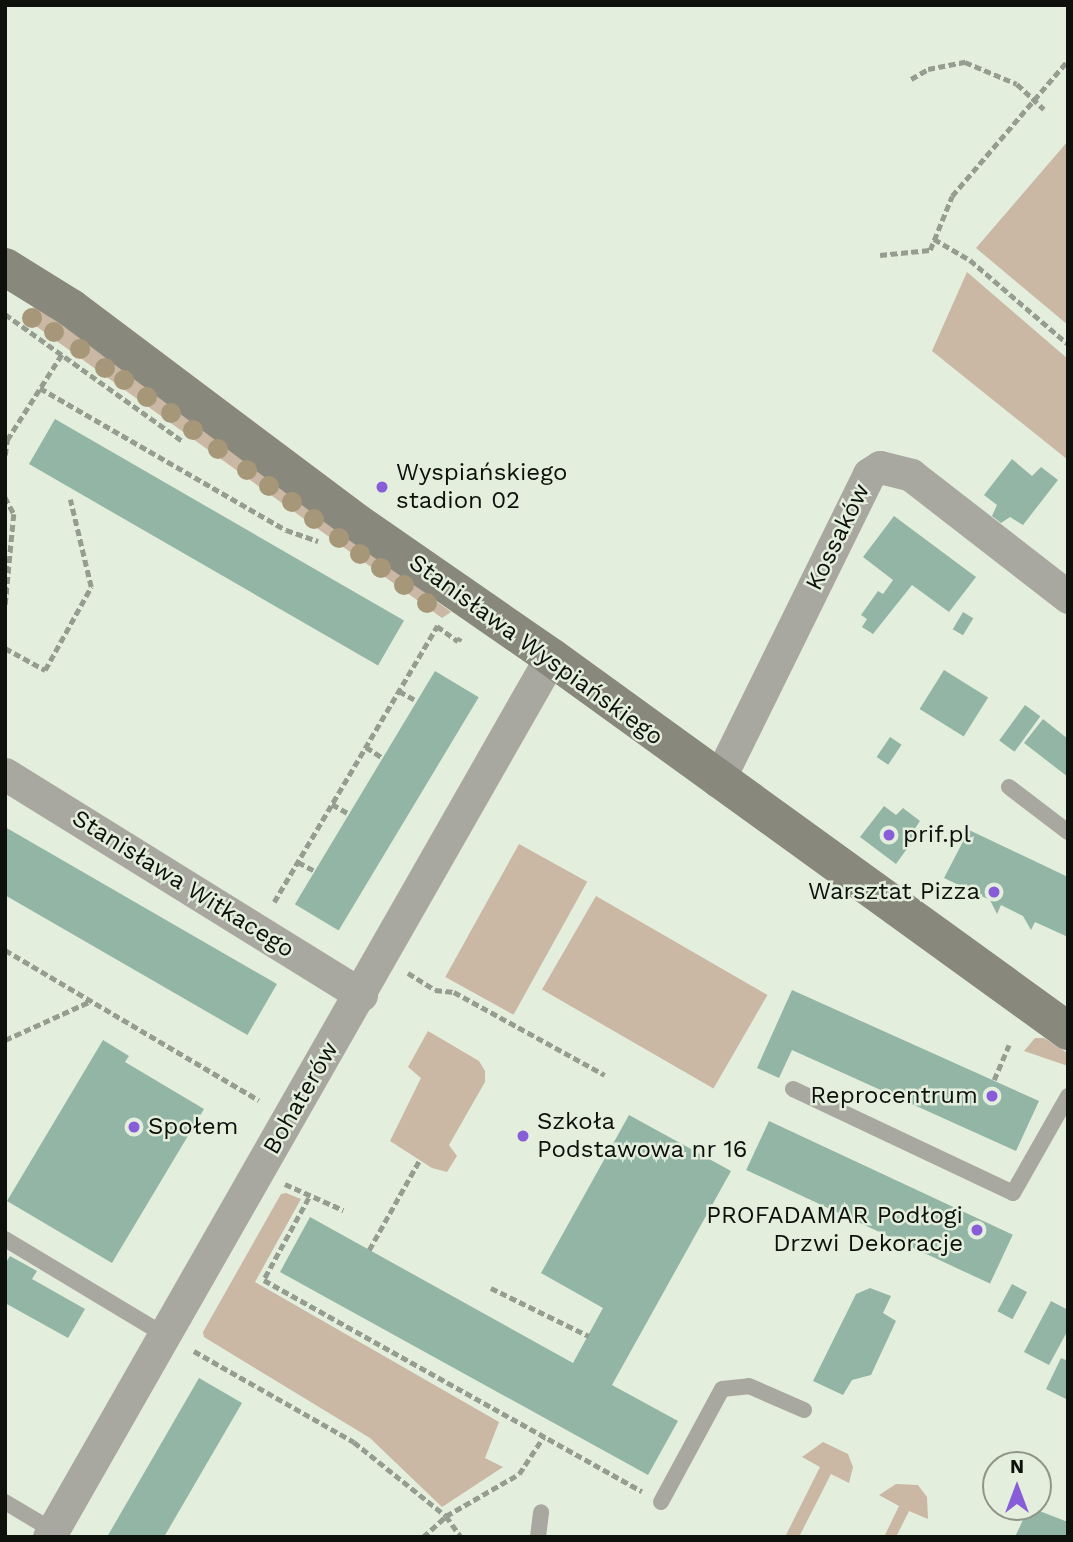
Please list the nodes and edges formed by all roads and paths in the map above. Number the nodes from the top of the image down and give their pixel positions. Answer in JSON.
{"nodes":[{"id":1,"x":1068,"y":60,"type":"edge"},
{"id":2,"x":911,"y":79,"type":"dead end"},
{"id":3,"x":1034,"y":99,"type":"junction"},
{"id":4,"x":1044,"y":109,"type":"dead end"},
{"id":5,"x":934,"y":239,"type":"junction"},
{"id":6,"x":880,"y":255,"type":"dead end"},
{"id":7,"x":5,"y":267,"type":"edge"},
{"id":8,"x":1068,"y":344,"type":"edge"},
{"id":9,"x":62,"y":354,"type":"dead end"},
{"id":10,"x":40,"y":388,"type":"junction"},
{"id":11,"x":5,"y":455,"type":"edge"},
{"id":12,"x":5,"y":497,"type":"edge"},
{"id":13,"x":70,"y":499,"type":"dead end"},
{"id":14,"x":324,"y":543,"type":"dead end"},
{"id":15,"x":1068,"y":597,"type":"edge"},
{"id":16,"x":5,"y":609,"type":"edge"},
{"id":17,"x":437,"y":626,"type":"dead end"},
{"id":18,"x":5,"y":648,"type":"edge"},
{"id":19,"x":551,"y":657,"type":"junction"},
{"id":20,"x":399,"y":691,"type":"junction"},
{"id":21,"x":417,"y":701,"type":"dead end"},
{"id":22,"x":366,"y":747,"type":"junction"},
{"id":23,"x":383,"y":758,"type":"dead end"},
{"id":24,"x":5,"y":774,"type":"edge"},
{"id":25,"x":718,"y":781,"type":"junction"},
{"id":26,"x":1009,"y":787,"type":"dead end"},
{"id":27,"x":332,"y":804,"type":"junction"},
{"id":28,"x":349,"y":814,"type":"dead end"},
{"id":29,"x":1068,"y":832,"type":"edge"},
{"id":30,"x":298,"y":862,"type":"junction"},
{"id":31,"x":315,"y":871,"type":"dead end"},
{"id":32,"x":257,"y":930,"type":"junction"},
{"id":33,"x":5,"y":950,"type":"edge"},
{"id":34,"x":403,"y":970,"type":"dead end"},
{"id":35,"x":361,"y":995,"type":"junction"},
{"id":36,"x":92,"y":1001,"type":"junction"},
{"id":37,"x":1066,"y":1028,"type":"edge"},
{"id":38,"x":5,"y":1040,"type":"edge"},
{"id":39,"x":1009,"y":1045,"type":"dead end"},
{"id":40,"x":605,"y":1075,"type":"dead end"},
{"id":41,"x":994,"y":1080,"type":"dead end"},
{"id":42,"x":793,"y":1089,"type":"dead end"},
{"id":43,"x":1068,"y":1096,"type":"edge"},
{"id":44,"x":288,"y":1117,"type":"junction"},
{"id":45,"x":419,"y":1161,"type":"dead end"},
{"id":46,"x":282,"y":1182,"type":"dead end"},
{"id":47,"x":309,"y":1198,"type":"junction"},
{"id":48,"x":343,"y":1210,"type":"dead end"},
{"id":49,"x":5,"y":1239,"type":"edge"},
{"id":50,"x":369,"y":1250,"type":"dead end"},
{"id":51,"x":491,"y":1288,"type":"dead end"},
{"id":52,"x":589,"y":1336,"type":"dead end"},
{"id":53,"x":176,"y":1341,"type":"junction"},
{"id":54,"x":804,"y":1410,"type":"dead end"},
{"id":55,"x":544,"y":1436,"type":"junction"},
{"id":56,"x":5,"y":1502,"type":"edge"},
{"id":57,"x":661,"y":1502,"type":"joint"},
{"id":58,"x":541,"y":1512,"type":"dead end"},
{"id":59,"x":446,"y":1516,"type":"junction"},
{"id":60,"x":51,"y":1534,"type":"edge"},
{"id":61,"x":424,"y":1537,"type":"edge"},
{"id":62,"x":461,"y":1537,"type":"edge"},
{"id":63,"x":538,"y":1537,"type":"edge"}],
"edges":[{"from":1,"to":3,"type":"path"},
{"from":2,"to":3,"type":"path"},
{"from":3,"to":4,"type":"path"},
{"from":3,"to":5,"type":"path"},
{"from":5,"to":6,"type":"path"},
{"from":5,"to":8,"type":"path"},
{"from":7,"to":19,"type":"street","name":"Stanisława Wyspiańskiego"},
{"from":9,"to":10,"type":"path"},
{"from":10,"to":11,"type":"path"},
{"from":10,"to":14,"type":"path"},
{"from":12,"to":16,"type":"path"},
{"from":13,"to":18,"type":"path"},
{"from":15,"to":25,"type":"street","name":"Kossaków"},
{"from":17,"to":20,"type":"path"},
{"from":19,"to":25,"type":"street","name":"Stanisława Wyspiańskiego"},
{"from":19,"to":35,"type":"street","name":"Bohaterów"},
{"from":20,"to":21,"type":"path"},
{"from":20,"to":22,"type":"path"},
{"from":22,"to":23,"type":"path"},
{"from":22,"to":27,"type":"path"},
{"from":24,"to":32,"type":"street","name":"Stanisława Witkacego"},
{"from":25,"to":37,"type":"street","name":"Stanisława Wyspiańskiego"},
{"from":26,"to":29,"type":"lane"},
{"from":27,"to":28,"type":"path"},
{"from":27,"to":30,"type":"path"},
{"from":30,"to":31,"type":"path"},
{"from":30,"to":32,"type":"path"},
{"from":32,"to":35,"type":"street","name":"Stanisława Witkacego"},
{"from":33,"to":36,"type":"path"},
{"from":34,"to":40,"type":"path"},
{"from":35,"to":44,"type":"street","name":"Bohaterów"},
{"from":36,"to":38,"type":"path"},
{"from":36,"to":44,"type":"path"},
{"from":39,"to":41,"type":"path"},
{"from":42,"to":43,"type":"lane"},
{"from":44,"to":53,"type":"street","name":"Bohaterów"},
{"from":45,"to":50,"type":"path"},
{"from":46,"to":47,"type":"path"},
{"from":47,"to":48,"type":"path"},
{"from":47,"to":55,"type":"path"},
{"from":49,"to":53,"type":"lane"},
{"from":51,"to":52,"type":"path"},
{"from":53,"to":59,"type":"path"},
{"from":53,"to":60,"type":"street","name":"Bohaterów"},
{"from":54,"to":57,"type":"lane"},
{"from":55,"to":57,"type":"path"},
{"from":55,"to":59,"type":"path"},
{"from":56,"to":60,"type":"lane"},
{"from":58,"to":63,"type":"lane"},
{"from":59,"to":61,"type":"path"},
{"from":59,"to":62,"type":"path"}]}
